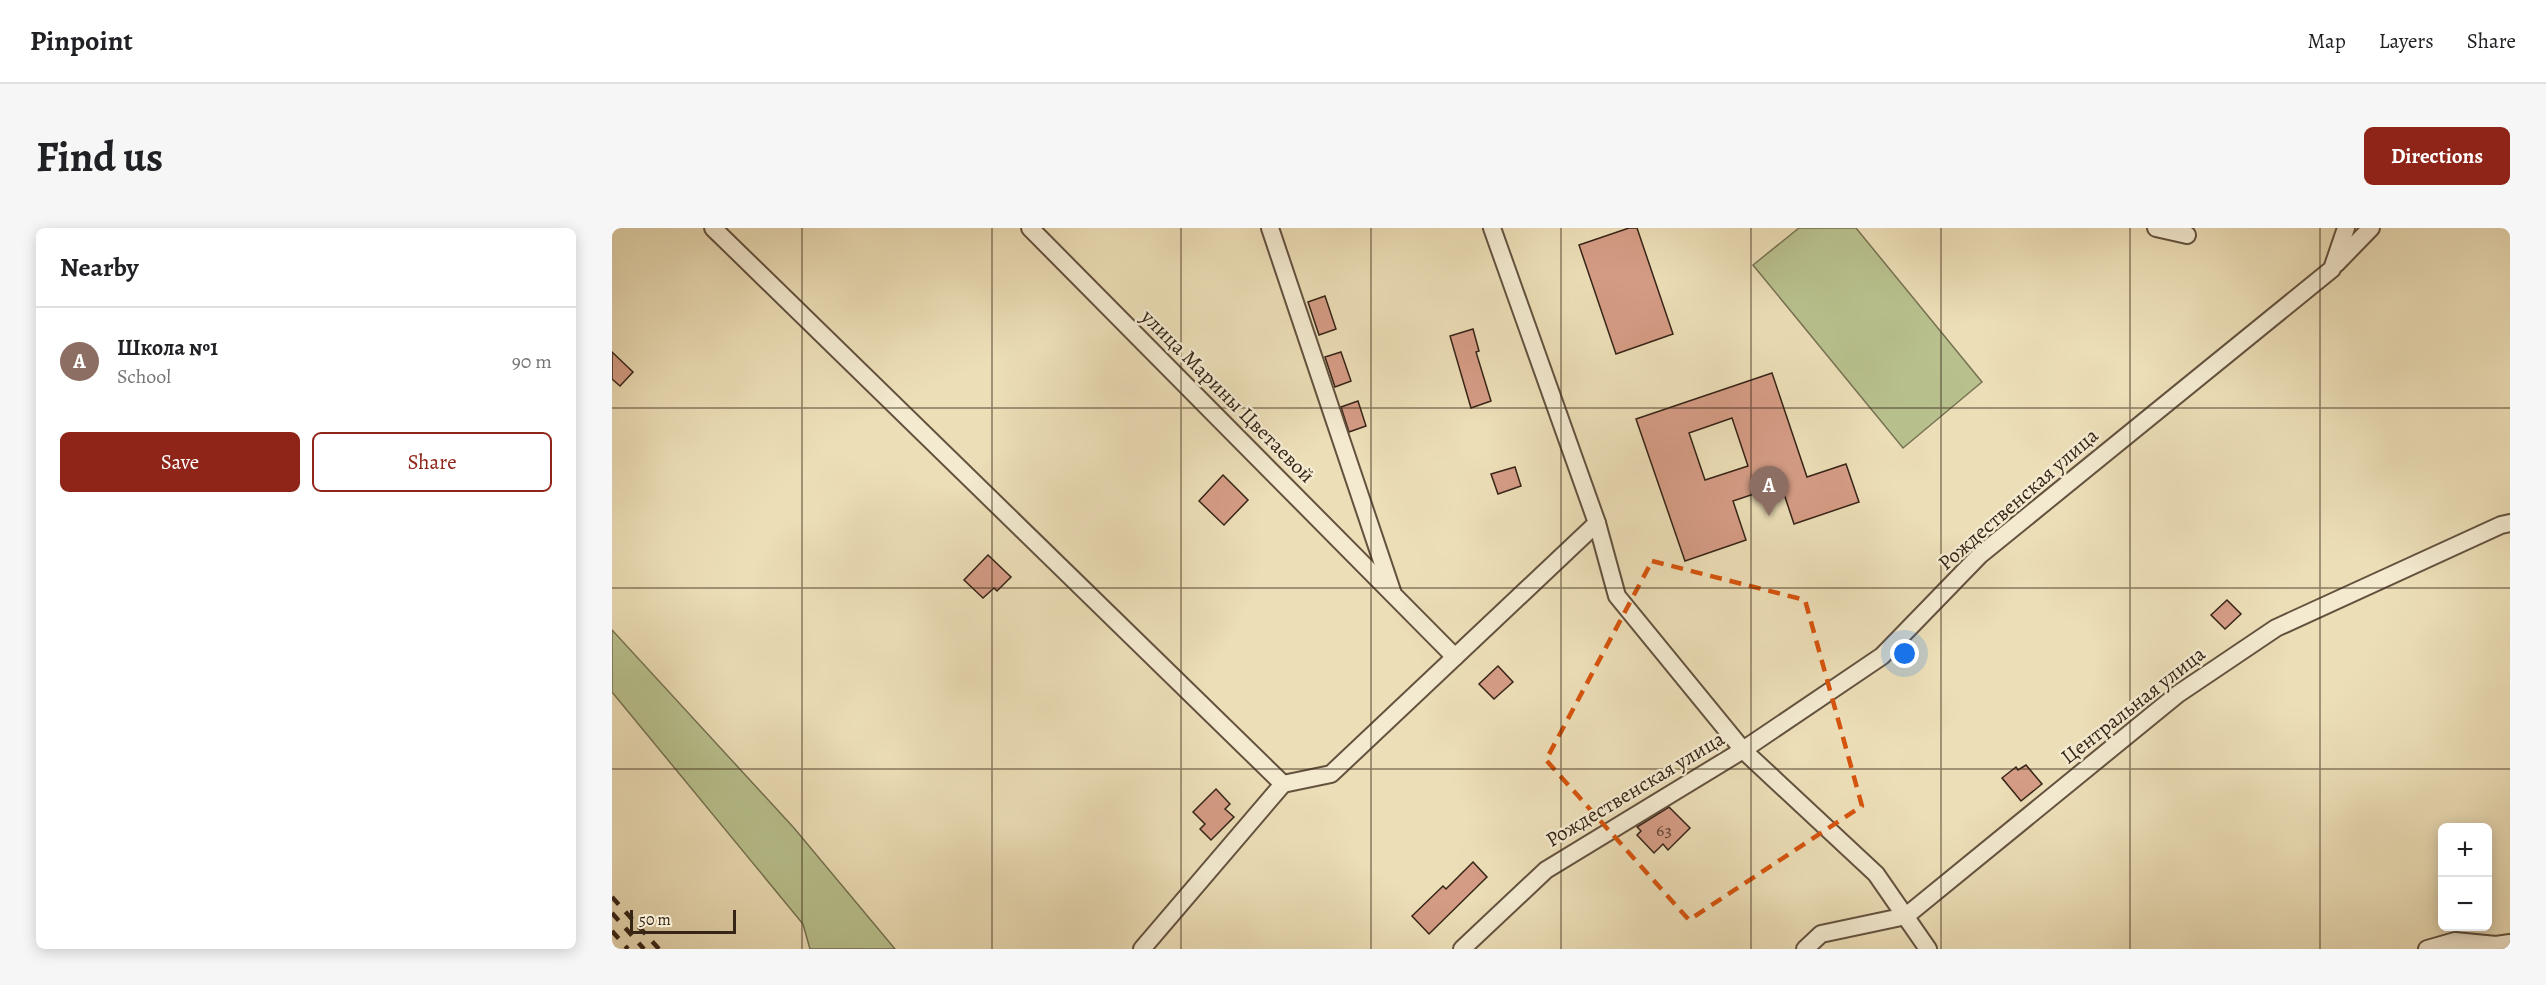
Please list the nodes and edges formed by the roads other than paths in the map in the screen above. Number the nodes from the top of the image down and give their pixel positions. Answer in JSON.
{"nodes":[{"id":1,"x":713,"y":228,"type":"edge"},
{"id":2,"x":1030,"y":228,"type":"edge"},
{"id":3,"x":1270,"y":228,"type":"edge"},
{"id":4,"x":1492,"y":228,"type":"edge"},
{"id":5,"x":2156,"y":228,"type":"edge"},
{"id":6,"x":2346,"y":228,"type":"edge"},
{"id":7,"x":2371,"y":228,"type":"edge"},
{"id":8,"x":2187,"y":235,"type":"dead end"},
{"id":9,"x":2332,"y":269,"type":"junction"},
{"id":10,"x":1597,"y":523,"type":"junction"},
{"id":11,"x":2510,"y":523,"type":"edge"},
{"id":12,"x":1393,"y":595,"type":"junction"},
{"id":13,"x":1455,"y":657,"type":"junction"},
{"id":14,"x":1743,"y":750,"type":"junction"},
{"id":15,"x":1283,"y":784,"type":"junction"},
{"id":16,"x":1905,"y":916,"type":"junction"},
{"id":17,"x":2510,"y":943,"type":"edge"},
{"id":18,"x":1142,"y":949,"type":"edge"},
{"id":19,"x":1462,"y":949,"type":"edge"},
{"id":20,"x":1805,"y":949,"type":"edge"},
{"id":21,"x":1928,"y":949,"type":"edge"},
{"id":22,"x":2427,"y":949,"type":"edge"}],
"edges":[{"from":1,"to":15,"type":"street"},
{"from":2,"to":12,"type":"street","name":"улица Марины Цветаевой"},
{"from":3,"to":12,"type":"street","name":"улица Марины Цветаевой"},
{"from":4,"to":10,"type":"street"},
{"from":5,"to":8,"type":"street"},
{"from":6,"to":9,"type":"street"},
{"from":7,"to":9,"type":"street","name":"Рождественская улица"},
{"from":9,"to":14,"type":"street","name":"Рождественская улица"},
{"from":10,"to":13,"type":"street"},
{"from":10,"to":14,"type":"street"},
{"from":11,"to":16,"type":"street","name":"Центральная улица"},
{"from":12,"to":13,"type":"street","name":"улица Марины Цветаевой"},
{"from":13,"to":15,"type":"street"},
{"from":14,"to":16,"type":"street"},
{"from":14,"to":19,"type":"street","name":"Рождественская улица"},
{"from":15,"to":18,"type":"street"},
{"from":16,"to":20,"type":"street","name":"Центральная улица"},
{"from":16,"to":21,"type":"street"},
{"from":17,"to":22,"type":"street"}]}
